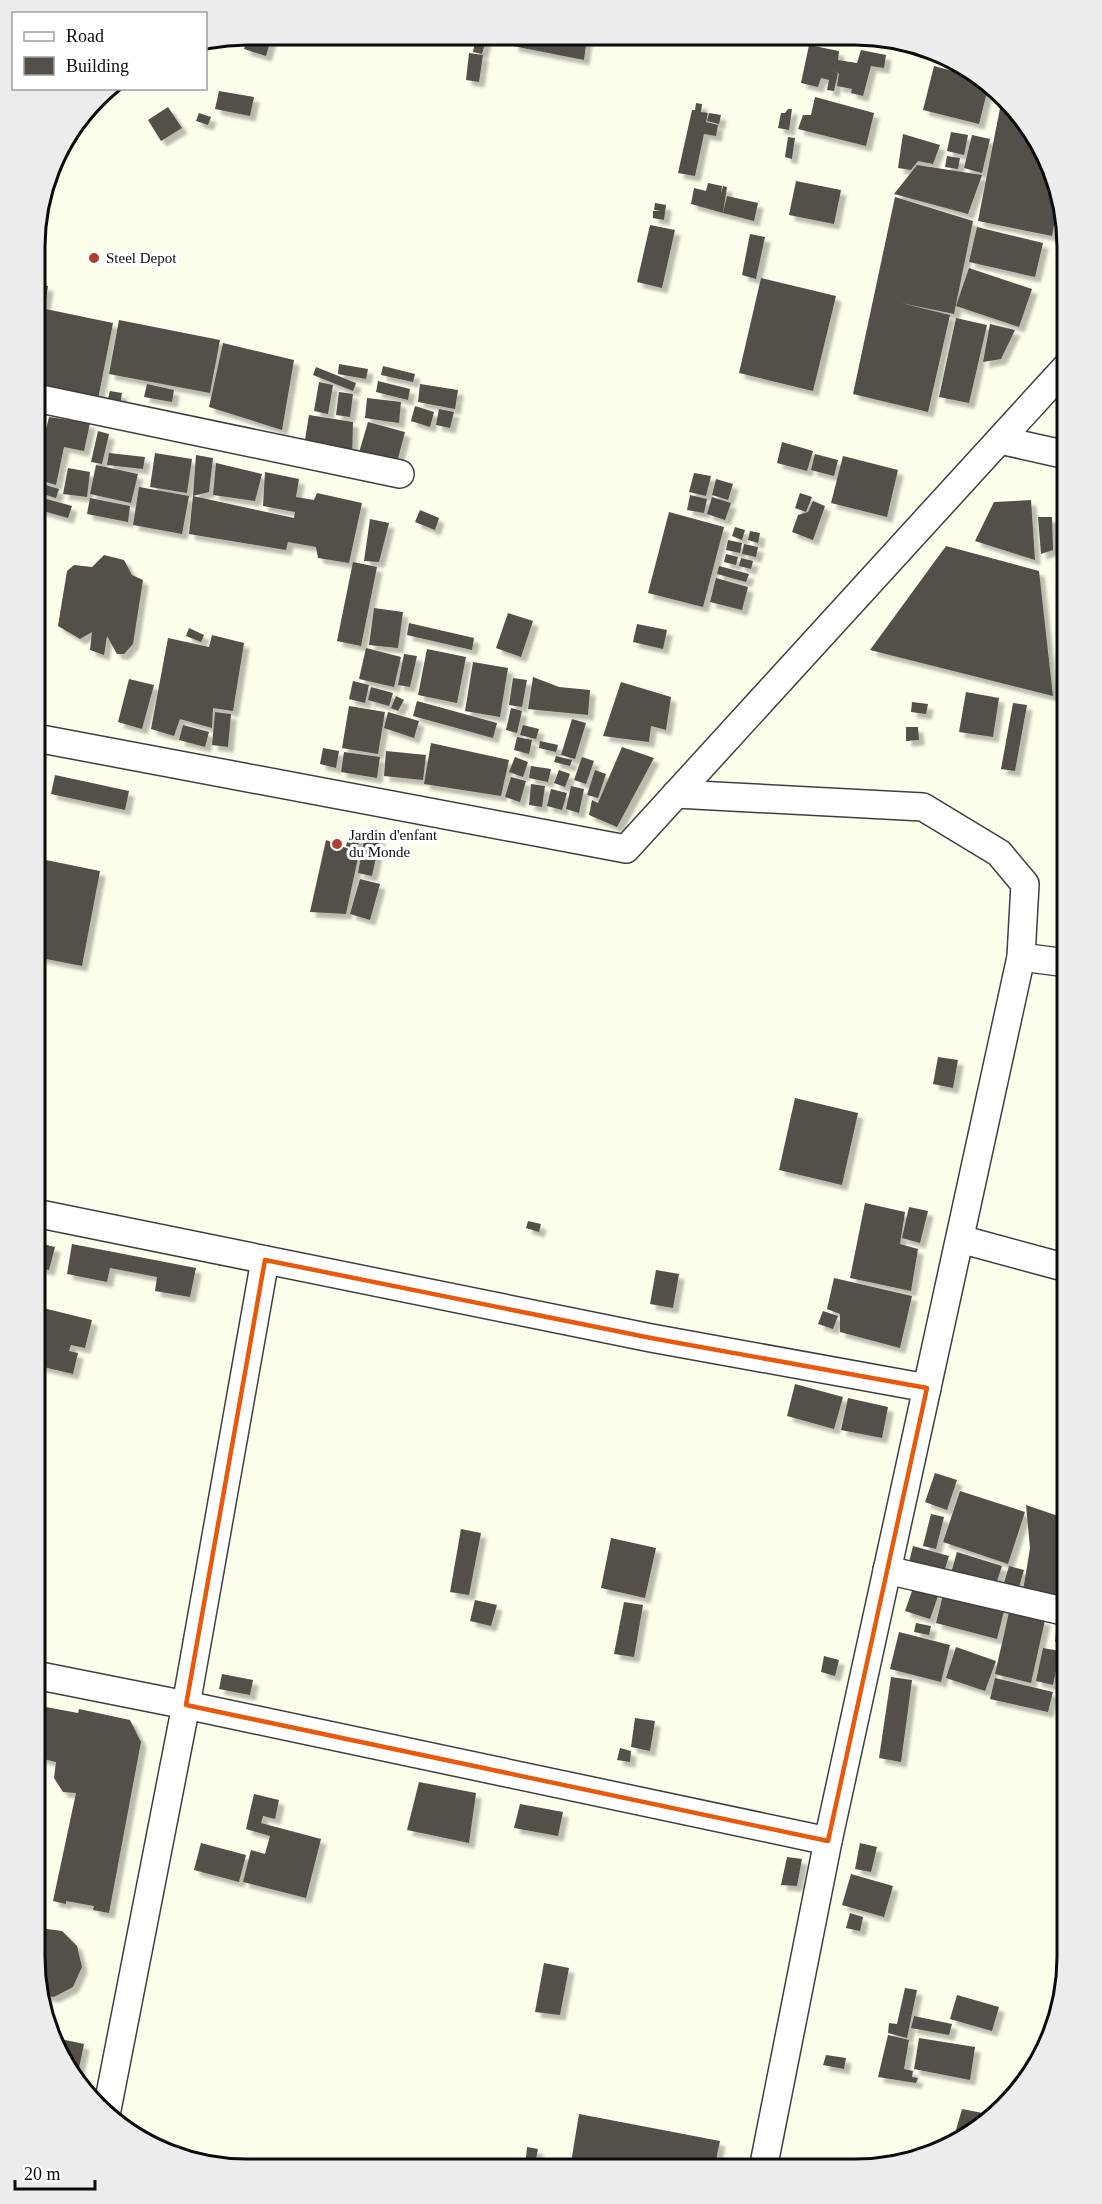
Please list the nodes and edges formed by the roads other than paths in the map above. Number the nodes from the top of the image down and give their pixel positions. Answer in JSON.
{"nodes":[{"id":1,"x":1057,"y":377,"type":"edge"},
{"id":2,"x":45,"y":400,"type":"edge"},
{"id":3,"x":1000,"y":440,"type":"junction"},
{"id":4,"x":1057,"y":453,"type":"edge"},
{"id":5,"x":400,"y":474,"type":"dead end"},
{"id":6,"x":45,"y":740,"type":"edge"},
{"id":7,"x":676,"y":794,"type":"junction"},
{"id":8,"x":1021,"y":957,"type":"junction"},
{"id":9,"x":1057,"y":962,"type":"edge"},
{"id":10,"x":45,"y":1215,"type":"edge"},
{"id":11,"x":960,"y":1239,"type":"junction"},
{"id":12,"x":265,"y":1260,"type":"junction"},
{"id":13,"x":1057,"y":1265,"type":"edge"},
{"id":14,"x":927,"y":1388,"type":"junction"},
{"id":15,"x":887,"y":1570,"type":"junction"},
{"id":16,"x":1057,"y":1610,"type":"edge"},
{"id":17,"x":45,"y":1677,"type":"edge"},
{"id":18,"x":186,"y":1705,"type":"junction"},
{"id":19,"x":828,"y":1841,"type":"junction"},
{"id":20,"x":108,"y":2103,"type":"edge"},
{"id":21,"x":765,"y":2159,"type":"edge"}],
"edges":[{"from":1,"to":3,"type":"street"},
{"from":2,"to":5,"type":"street"},
{"from":3,"to":4,"type":"street"},
{"from":3,"to":7,"type":"street"},
{"from":6,"to":7,"type":"street"},
{"from":7,"to":8,"type":"street"},
{"from":8,"to":9,"type":"street"},
{"from":8,"to":11,"type":"street"},
{"from":10,"to":12,"type":"street"},
{"from":11,"to":13,"type":"street"},
{"from":11,"to":14,"type":"street"},
{"from":12,"to":14,"type":"street"},
{"from":12,"to":18,"type":"street"},
{"from":14,"to":15,"type":"street"},
{"from":15,"to":16,"type":"street"},
{"from":15,"to":19,"type":"street"},
{"from":17,"to":18,"type":"street"},
{"from":18,"to":19,"type":"street"},
{"from":18,"to":20,"type":"street"},
{"from":19,"to":21,"type":"street"}]}
